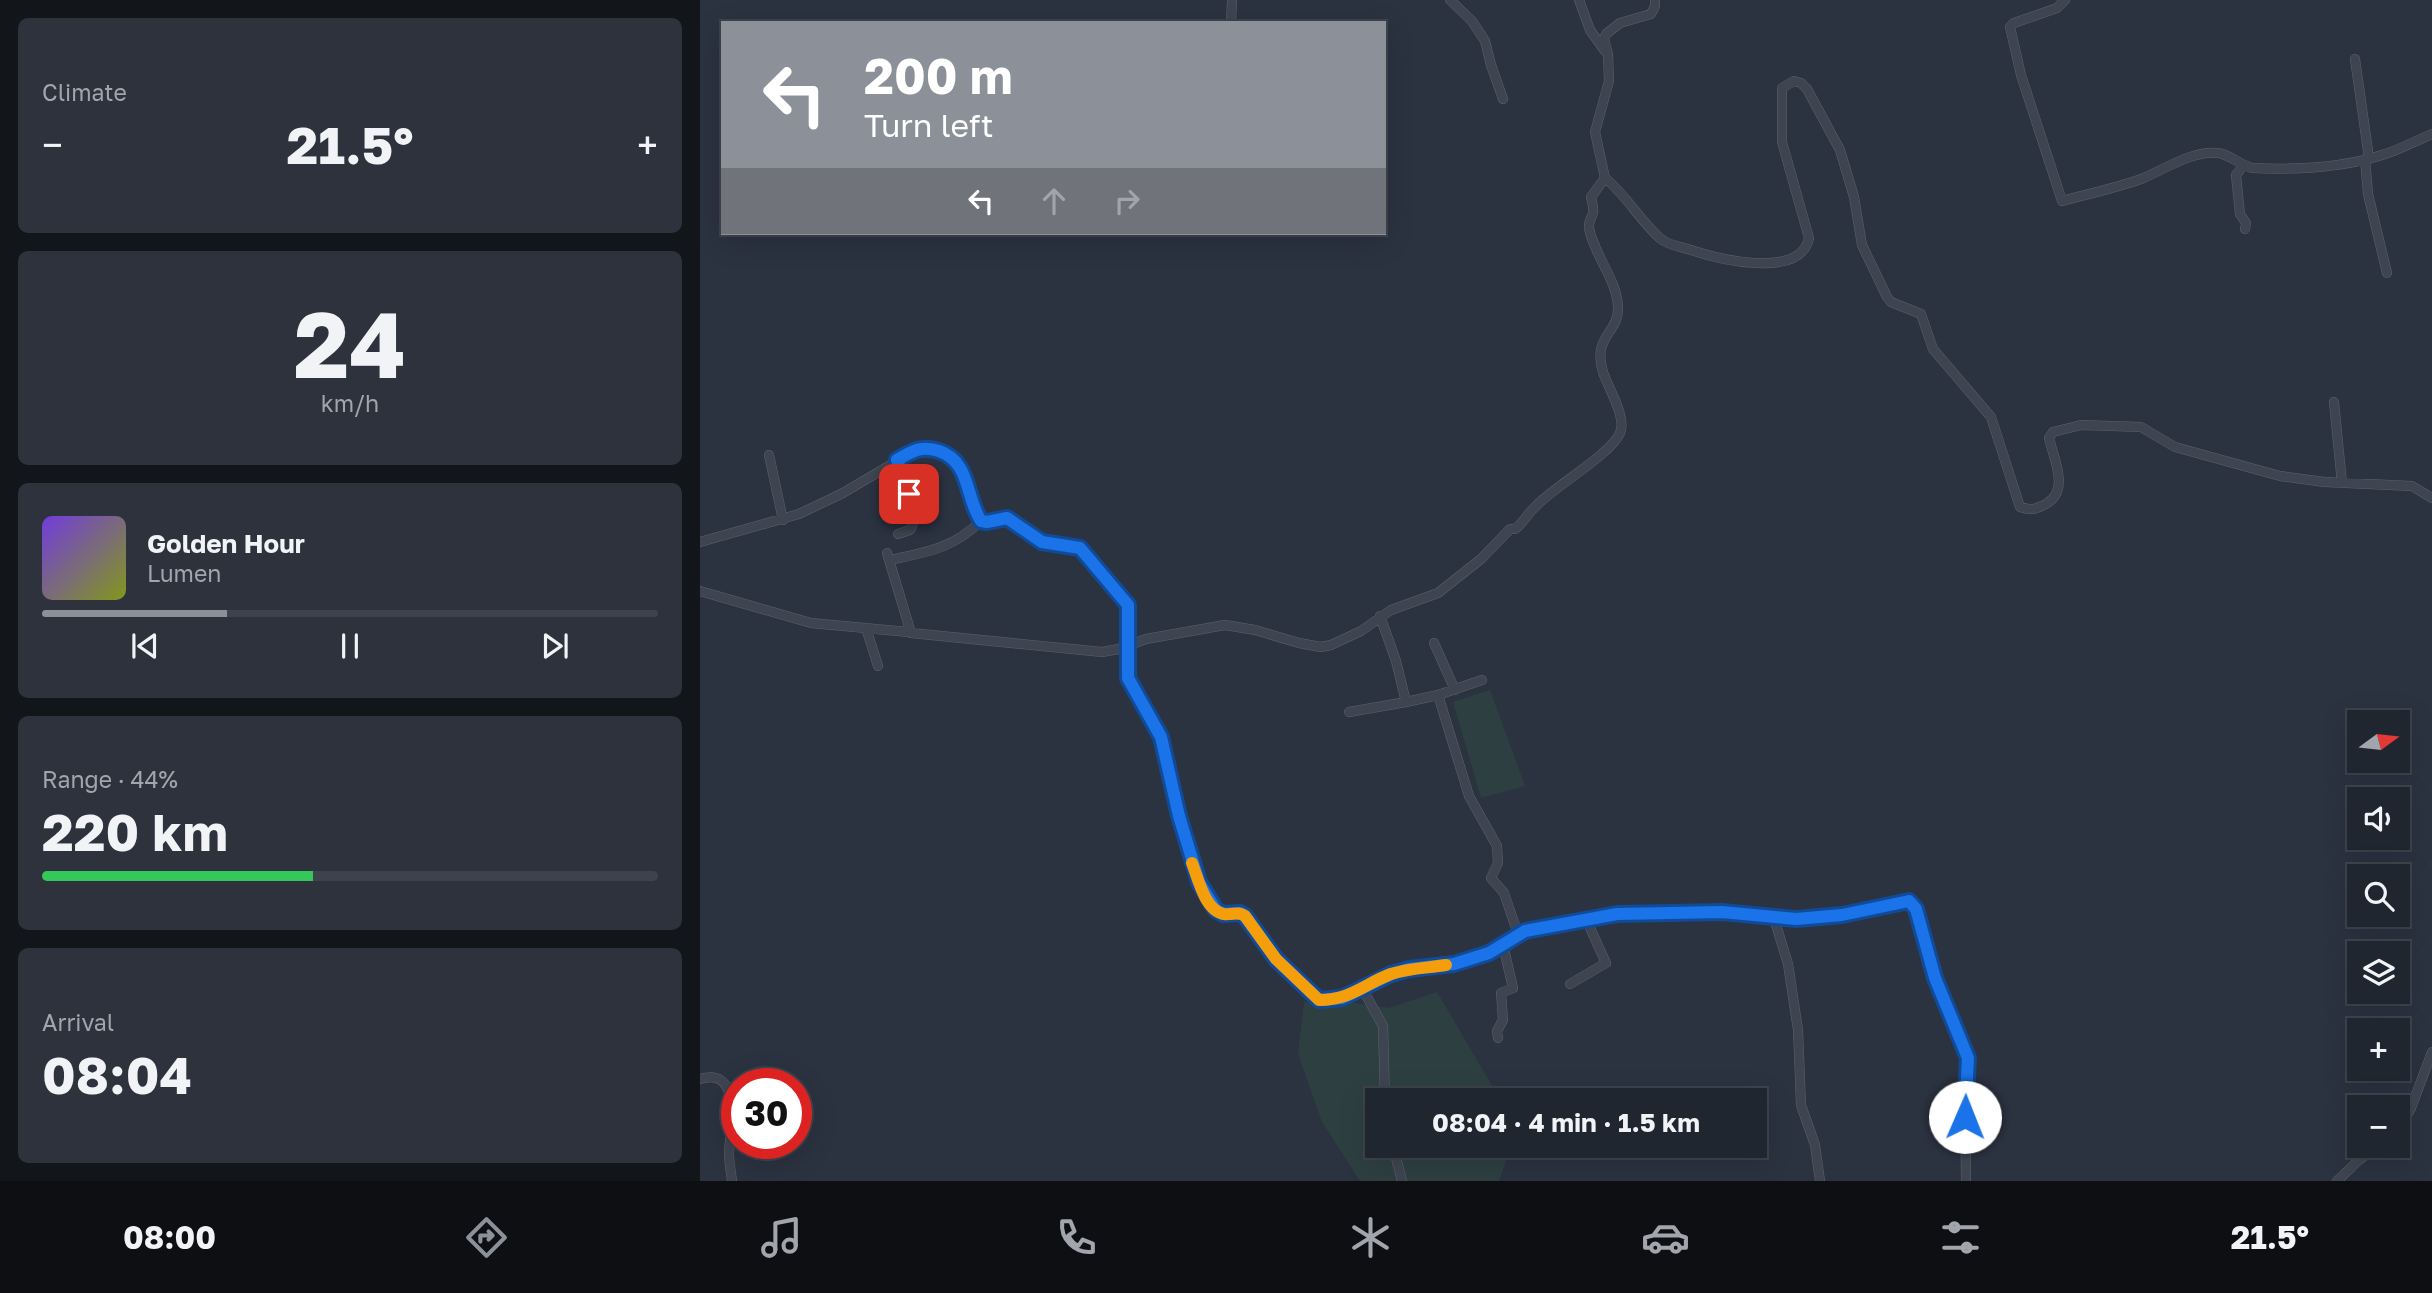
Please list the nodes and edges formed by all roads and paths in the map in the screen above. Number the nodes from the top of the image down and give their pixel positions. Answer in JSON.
{"nodes":[{"id":1,"x":1231,"y":0,"type":"edge"},
{"id":2,"x":1450,"y":0,"type":"edge"},
{"id":3,"x":1579,"y":0,"type":"edge"},
{"id":4,"x":1655,"y":0,"type":"edge"},
{"id":5,"x":2065,"y":0,"type":"edge"},
{"id":6,"x":1231,"y":21,"type":"edge"},
{"id":7,"x":1608,"y":54,"type":"junction"},
{"id":8,"x":2355,"y":60,"type":"dead end"},
{"id":9,"x":1503,"y":99,"type":"dead end"},
{"id":10,"x":2432,"y":134,"type":"edge"},
{"id":11,"x":2367,"y":159,"type":"junction"},
{"id":12,"x":2243,"y":166,"type":"junction"},
{"id":13,"x":1605,"y":178,"type":"junction"},
{"id":14,"x":2245,"y":229,"type":"dead end"},
{"id":15,"x":2387,"y":273,"type":"dead end"},
{"id":16,"x":2334,"y":402,"type":"dead end"},
{"id":17,"x":769,"y":455,"type":"dead end"},
{"id":18,"x":897,"y":460,"type":"junction"},
{"id":19,"x":2342,"y":483,"type":"junction"},
{"id":20,"x":2432,"y":498,"type":"edge"},
{"id":21,"x":783,"y":520,"type":"junction"},
{"id":22,"x":981,"y":521,"type":"junction"},
{"id":23,"x":898,"y":534,"type":"dead end"},
{"id":24,"x":700,"y":542,"type":"edge"},
{"id":25,"x":700,"y":591,"type":"edge"},
{"id":26,"x":1380,"y":617,"type":"junction"},
{"id":27,"x":866,"y":628,"type":"junction"},
{"id":28,"x":908,"y":632,"type":"junction"},
{"id":29,"x":1434,"y":643,"type":"dead end"},
{"id":30,"x":1128,"y":646,"type":"junction"},
{"id":31,"x":878,"y":666,"type":"dead end"},
{"id":32,"x":1482,"y":680,"type":"dead end"},
{"id":33,"x":1455,"y":690,"type":"junction"},
{"id":34,"x":1438,"y":695,"type":"junction"},
{"id":35,"x":1406,"y":702,"type":"junction"},
{"id":36,"x":1349,"y":712,"type":"dead end"},
{"id":37,"x":1774,"y":918,"type":"junction"},
{"id":38,"x":1586,"y":919,"type":"junction"},
{"id":39,"x":1518,"y":934,"type":"junction"},
{"id":40,"x":1503,"y":945,"type":"junction"},
{"id":41,"x":1570,"y":984,"type":"dead end"},
{"id":42,"x":1362,"y":988,"type":"junction"},
{"id":43,"x":1498,"y":1038,"type":"dead end"},
{"id":44,"x":2432,"y":1052,"type":"edge"},
{"id":45,"x":700,"y":1079,"type":"edge"},
{"id":46,"x":1385,"y":1088,"type":"edge"},
{"id":47,"x":2410,"y":1110,"type":"edge"},
{"id":48,"x":1396,"y":1158,"type":"edge"},
{"id":49,"x":2362,"y":1158,"type":"edge"},
{"id":50,"x":732,"y":1181,"type":"edge"},
{"id":51,"x":1402,"y":1181,"type":"edge"},
{"id":52,"x":1820,"y":1181,"type":"edge"},
{"id":53,"x":1966,"y":1181,"type":"edge"},
{"id":54,"x":2337,"y":1181,"type":"edge"}],
"edges":[{"from":1,"to":6,"type":"street"},
{"from":2,"to":9,"type":"street"},
{"from":3,"to":7,"type":"street"},
{"from":4,"to":7,"type":"street"},
{"from":5,"to":12,"type":"street"},
{"from":7,"to":13,"type":"street"},
{"from":8,"to":11,"type":"street"},
{"from":10,"to":11,"type":"street"},
{"from":11,"to":12,"type":"street"},
{"from":11,"to":15,"type":"street"},
{"from":12,"to":14,"type":"street"},
{"from":13,"to":19,"type":"street"},
{"from":13,"to":26,"type":"street"},
{"from":16,"to":19,"type":"street"},
{"from":17,"to":21,"type":"street"},
{"from":18,"to":21,"type":"street"},
{"from":18,"to":22,"type":"street"},
{"from":18,"to":23,"type":"street"},
{"from":19,"to":20,"type":"street"},
{"from":21,"to":24,"type":"street"},
{"from":22,"to":28,"type":"street"},
{"from":22,"to":30,"type":"street"},
{"from":25,"to":27,"type":"street"},
{"from":26,"to":30,"type":"street"},
{"from":26,"to":35,"type":"street"},
{"from":27,"to":28,"type":"street"},
{"from":27,"to":31,"type":"street"},
{"from":28,"to":30,"type":"street"},
{"from":29,"to":33,"type":"street"},
{"from":30,"to":42,"type":"street"},
{"from":32,"to":33,"type":"street"},
{"from":33,"to":34,"type":"street"},
{"from":34,"to":35,"type":"street"},
{"from":34,"to":39,"type":"street"},
{"from":35,"to":36,"type":"street"},
{"from":37,"to":38,"type":"street"},
{"from":37,"to":52,"type":"street"},
{"from":37,"to":53,"type":"street"},
{"from":38,"to":39,"type":"street"},
{"from":38,"to":41,"type":"street"},
{"from":39,"to":40,"type":"street"},
{"from":40,"to":42,"type":"street"},
{"from":40,"to":43,"type":"street"},
{"from":42,"to":46,"type":"street"},
{"from":44,"to":47,"type":"street"},
{"from":45,"to":50,"type":"street"},
{"from":48,"to":51,"type":"street"},
{"from":49,"to":54,"type":"street"}]}
